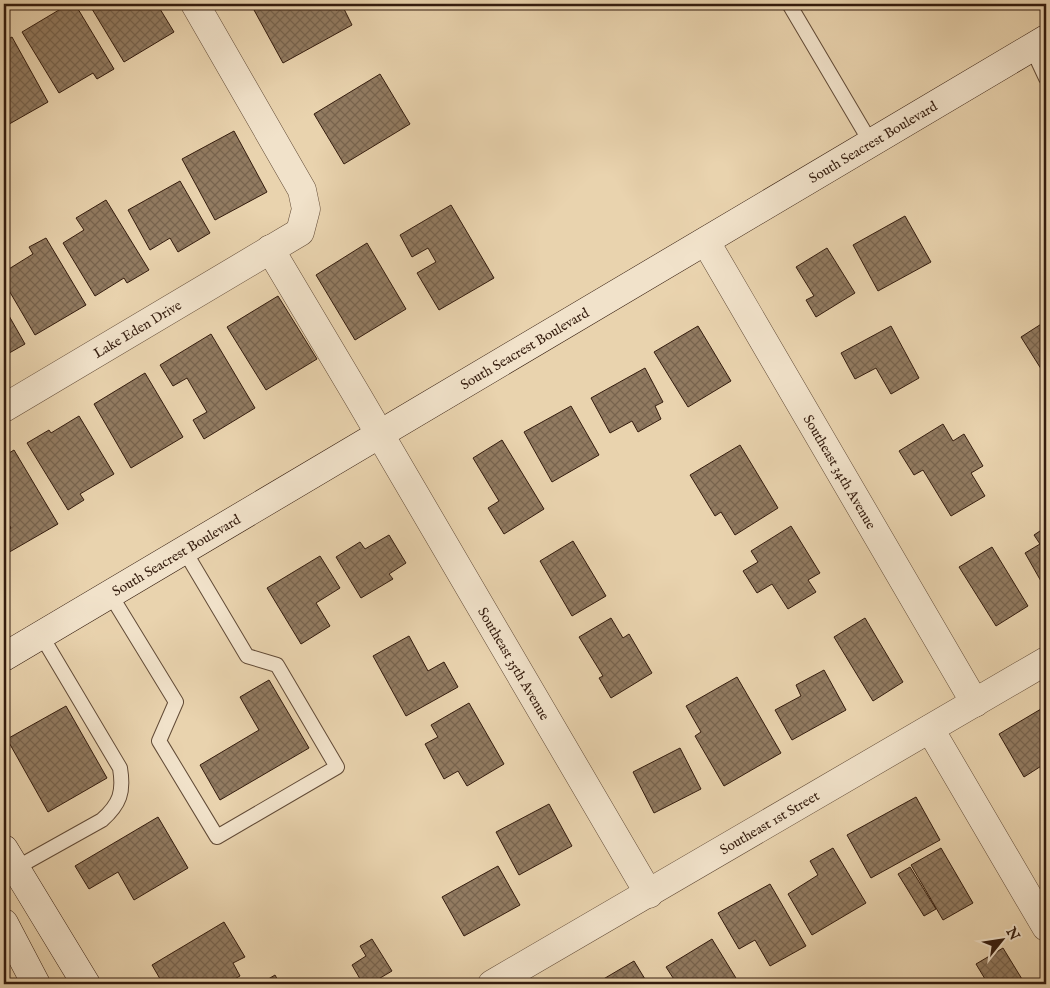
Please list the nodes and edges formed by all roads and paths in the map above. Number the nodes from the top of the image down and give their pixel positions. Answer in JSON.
{"nodes":[{"id":1,"x":195,"y":4,"type":"edge"},
{"id":2,"x":789,"y":4,"type":"edge"},
{"id":3,"x":1039,"y":44,"type":"edge"},
{"id":4,"x":1046,"y":78,"type":"edge"},
{"id":5,"x":872,"y":143,"type":"junction"},
{"id":6,"x":706,"y":242,"type":"junction"},
{"id":7,"x":270,"y":249,"type":"junction"},
{"id":8,"x":4,"y":408,"type":"edge"},
{"id":9,"x":380,"y":434,"type":"junction"},
{"id":10,"x":184,"y":550,"type":"junction"},
{"id":11,"x":110,"y":594,"type":"junction"},
{"id":12,"x":41,"y":635,"type":"junction"},
{"id":13,"x":4,"y":657,"type":"edge"},
{"id":14,"x":1046,"y":661,"type":"edge"},
{"id":15,"x":975,"y":703,"type":"junction"},
{"id":16,"x":930,"y":729,"type":"junction"},
{"id":17,"x":10,"y":858,"type":"edge"},
{"id":18,"x":648,"y":894,"type":"junction"},
{"id":19,"x":4,"y":923,"type":"edge"},
{"id":20,"x":1046,"y":927,"type":"edge"},
{"id":21,"x":36,"y":984,"type":"edge"},
{"id":22,"x":86,"y":984,"type":"edge"},
{"id":23,"x":492,"y":984,"type":"edge"}],
"edges":[{"from":1,"to":7,"type":"street","name":"Lake Eden Drive"},
{"from":2,"to":5,"type":"lane"},
{"from":3,"to":4,"type":"lane"},
{"from":3,"to":5,"type":"street","name":"South Seacrest Boulevard"},
{"from":5,"to":6,"type":"street","name":"South Seacrest Boulevard"},
{"from":6,"to":9,"type":"street","name":"South Seacrest Boulevard"},
{"from":6,"to":15,"type":"street","name":"Southeast 34th Avenue"},
{"from":7,"to":8,"type":"street","name":"Lake Eden Drive"},
{"from":7,"to":9,"type":"street"},
{"from":9,"to":10,"type":"street","name":"South Seacrest Boulevard"},
{"from":9,"to":18,"type":"street","name":"Southeast 35th Avenue"},
{"from":10,"to":11,"type":"street","name":"South Seacrest Boulevard"},
{"from":10,"to":11,"type":"lane"},
{"from":11,"to":12,"type":"street","name":"South Seacrest Boulevard"},
{"from":12,"to":13,"type":"street","name":"South Seacrest Boulevard"},
{"from":12,"to":17,"type":"lane"},
{"from":14,"to":15,"type":"street","name":"Southeast 1st Street"},
{"from":15,"to":16,"type":"street","name":"Southeast 1st Street"},
{"from":16,"to":18,"type":"street","name":"Southeast 1st Street"},
{"from":16,"to":20,"type":"street"},
{"from":17,"to":22,"type":"street"},
{"from":18,"to":23,"type":"street","name":"Southeast 1st Street"},
{"from":19,"to":21,"type":"street"}]}
